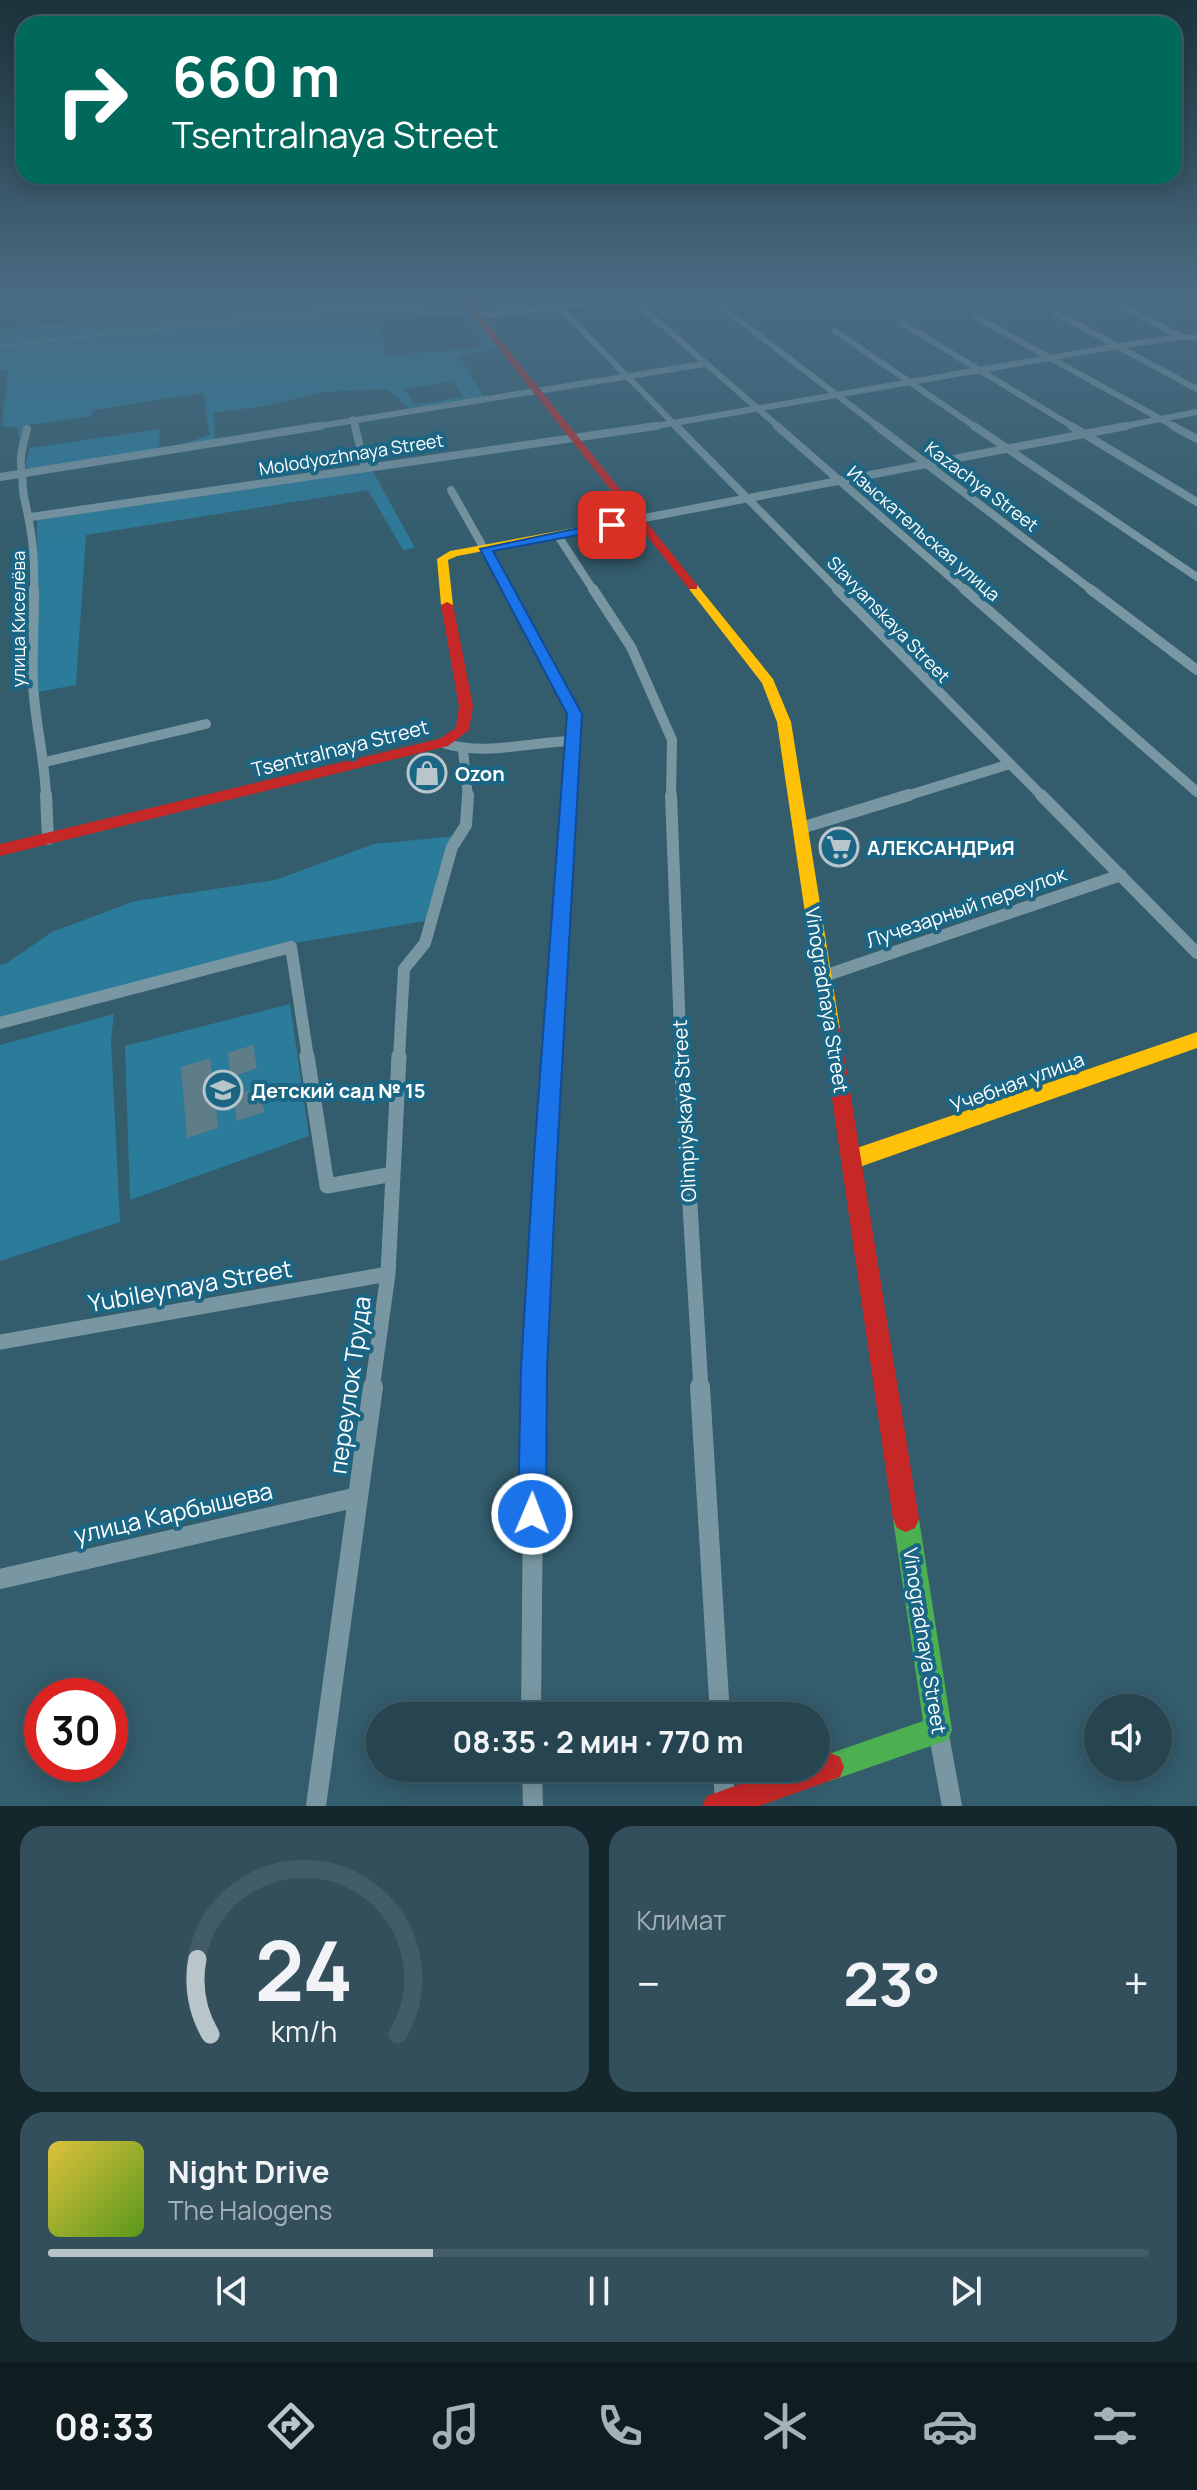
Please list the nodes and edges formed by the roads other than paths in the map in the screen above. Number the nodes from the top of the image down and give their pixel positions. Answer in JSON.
{"nodes":[{"id":1,"x":528,"y":382,"type":"edge"},
{"id":2,"x":591,"y":382,"type":"edge"},
{"id":3,"x":633,"y":382,"type":"edge"},
{"id":4,"x":725,"y":382,"type":"edge"},
{"id":5,"x":819,"y":382,"type":"edge"},
{"id":6,"x":908,"y":382,"type":"edge"},
{"id":7,"x":910,"y":382,"type":"edge"},
{"id":8,"x":1000,"y":382,"type":"edge"},
{"id":9,"x":1092,"y":382,"type":"edge"},
{"id":10,"x":536,"y":392,"type":"junction"},
{"id":11,"x":835,"y":395,"type":"junction"},
{"id":12,"x":758,"y":410,"type":"junction"},
{"id":13,"x":1197,"y":412,"type":"edge"},
{"id":14,"x":1159,"y":418,"type":"junction"},
{"id":15,"x":353,"y":419,"type":"junction"},
{"id":16,"x":673,"y":423,"type":"junction"},
{"id":17,"x":27,"y":429,"type":"dead end"},
{"id":18,"x":1086,"y":434,"type":"junction"},
{"id":19,"x":572,"y":437,"type":"junction"},
{"id":20,"x":1197,"y":439,"type":"edge"},
{"id":21,"x":1009,"y":449,"type":"junction"},
{"id":22,"x":927,"y":464,"type":"junction"},
{"id":23,"x":365,"y":468,"type":"junction"},
{"id":24,"x":25,"y":473,"type":"junction"},
{"id":25,"x":0,"y":477,"type":"edge"},
{"id":26,"x":841,"y":482,"type":"junction"},
{"id":27,"x":451,"y":490,"type":"dead end"},
{"id":28,"x":749,"y":500,"type":"junction"},
{"id":29,"x":1197,"y":502,"type":"edge"},
{"id":30,"x":31,"y":517,"type":"junction"},
{"id":31,"x":639,"y":519,"type":"junction"},
{"id":32,"x":558,"y":536,"type":"junction"},
{"id":33,"x":486,"y":549,"type":"junction"},
{"id":34,"x":1197,"y":577,"type":"edge"},
{"id":35,"x":1197,"y":670,"type":"edge"},
{"id":36,"x":206,"y":724,"type":"dead end"},
{"id":37,"x":575,"y":741,"type":"junction"},
{"id":38,"x":443,"y":743,"type":"junction"},
{"id":39,"x":463,"y":750,"type":"junction"},
{"id":40,"x":45,"y":762,"type":"junction"},
{"id":41,"x":1010,"y":764,"type":"junction"},
{"id":42,"x":1197,"y":792,"type":"edge"},
{"id":43,"x":801,"y":828,"type":"junction"},
{"id":44,"x":48,"y":839,"type":"junction"},
{"id":45,"x":0,"y":850,"type":"edge"},
{"id":46,"x":1121,"y":875,"type":"junction"},
{"id":47,"x":1197,"y":953,"type":"edge"},
{"id":48,"x":824,"y":976,"type":"junction"},
{"id":49,"x":0,"y":1023,"type":"edge"},
{"id":50,"x":1197,"y":1040,"type":"edge"},
{"id":51,"x":851,"y":1160,"type":"junction"},
{"id":52,"x":393,"y":1174,"type":"junction"},
{"id":53,"x":388,"y":1274,"type":"junction"},
{"id":54,"x":0,"y":1342,"type":"edge"},
{"id":55,"x":358,"y":1497,"type":"junction"},
{"id":56,"x":0,"y":1579,"type":"edge"},
{"id":57,"x":531,"y":1702,"type":"edge"},
{"id":58,"x":719,"y":1702,"type":"edge"},
{"id":59,"x":938,"y":1730,"type":"junction"},
{"id":60,"x":532,"y":1782,"type":"edge"},
{"id":61,"x":722,"y":1782,"type":"edge"},
{"id":62,"x":721,"y":1804,"type":"edge"},
{"id":63,"x":316,"y":1806,"type":"edge"},
{"id":64,"x":533,"y":1806,"type":"edge"},
{"id":65,"x":952,"y":1806,"type":"edge"}],
"edges":[{"from":1,"to":10,"type":"street","name":"Vinogradnaya Street"},
{"from":2,"to":10,"type":"street"},
{"from":3,"to":16,"type":"street","name":"Slavyanskaya Street"},
{"from":4,"to":12,"type":"street","name":"Изыскательская улица"},
{"from":5,"to":11,"type":"street","name":"Kazachya Street"},
{"from":6,"to":11,"type":"street","name":"Molodyozhnaya Street"},
{"from":7,"to":21,"type":"street"},
{"from":8,"to":18,"type":"street"},
{"from":9,"to":14,"type":"street"},
{"from":10,"to":15,"type":"street"},
{"from":10,"to":19,"type":"street","name":"Vinogradnaya Street"},
{"from":11,"to":12,"type":"street","name":"Molodyozhnaya Street"},
{"from":11,"to":22,"type":"street","name":"Kazachya Street"},
{"from":12,"to":16,"type":"street","name":"Molodyozhnaya Street"},
{"from":12,"to":26,"type":"street","name":"Изыскательская улица"},
{"from":13,"to":14,"type":"street"},
{"from":14,"to":18,"type":"street"},
{"from":14,"to":20,"type":"street"},
{"from":15,"to":23,"type":"street"},
{"from":15,"to":24,"type":"street"},
{"from":16,"to":19,"type":"street","name":"Molodyozhnaya Street"},
{"from":16,"to":28,"type":"street","name":"Slavyanskaya Street"},
{"from":17,"to":24,"type":"street","name":"улица Киселёва"},
{"from":18,"to":21,"type":"street"},
{"from":18,"to":29,"type":"street"},
{"from":19,"to":23,"type":"street","name":"Molodyozhnaya Street"},
{"from":19,"to":31,"type":"street","name":"Vinogradnaya Street"},
{"from":21,"to":22,"type":"street"},
{"from":21,"to":34,"type":"street"},
{"from":22,"to":26,"type":"street"},
{"from":22,"to":35,"type":"street","name":"Kazachya Street"},
{"from":23,"to":30,"type":"street","name":"Molodyozhnaya Street"},
{"from":24,"to":25,"type":"street"},
{"from":24,"to":30,"type":"street","name":"улица Киселёва"},
{"from":26,"to":28,"type":"street"},
{"from":26,"to":42,"type":"street","name":"Изыскательская улица"},
{"from":27,"to":33,"type":"street"},
{"from":28,"to":31,"type":"street"},
{"from":28,"to":41,"type":"street","name":"Slavyanskaya Street"},
{"from":30,"to":40,"type":"street","name":"улица Киселёва"},
{"from":31,"to":32,"type":"street","name":"Tsentralnaya Street"},
{"from":31,"to":43,"type":"street","name":"Vinogradnaya Street"},
{"from":32,"to":33,"type":"street","name":"Tsentralnaya Street"},
{"from":32,"to":58,"type":"street","name":"Olimpiyskaya Street"},
{"from":33,"to":37,"type":"street"},
{"from":33,"to":38,"type":"street","name":"Tsentralnaya Street"},
{"from":36,"to":40,"type":"street"},
{"from":37,"to":39,"type":"street"},
{"from":37,"to":57,"type":"street"},
{"from":38,"to":39,"type":"street"},
{"from":38,"to":44,"type":"street","name":"Tsentralnaya Street"},
{"from":39,"to":52,"type":"street","name":"переулок Труда"},
{"from":40,"to":44,"type":"street","name":"улица Киселёва"},
{"from":41,"to":43,"type":"street"},
{"from":41,"to":46,"type":"street","name":"Slavyanskaya Street"},
{"from":43,"to":48,"type":"street","name":"Vinogradnaya Street"},
{"from":44,"to":45,"type":"street","name":"Tsentralnaya Street"},
{"from":46,"to":47,"type":"street","name":"Slavyanskaya Street"},
{"from":46,"to":48,"type":"street","name":"Лучезарный переулок"},
{"from":48,"to":51,"type":"street","name":"Vinogradnaya Street"},
{"from":49,"to":52,"type":"street"},
{"from":50,"to":51,"type":"street","name":"Учебная улица"},
{"from":51,"to":59,"type":"street","name":"Vinogradnaya Street"},
{"from":52,"to":53,"type":"street","name":"переулок Труда"},
{"from":53,"to":54,"type":"street","name":"Yubileynaya Street"},
{"from":53,"to":55,"type":"street","name":"переулок Труда"},
{"from":55,"to":56,"type":"street","name":"улица Карбышева"},
{"from":55,"to":63,"type":"street","name":"переулок Труда"},
{"from":59,"to":62,"type":"street"},
{"from":59,"to":65,"type":"street","name":"Vinogradnaya Street"},
{"from":60,"to":64,"type":"street"},
{"from":61,"to":62,"type":"street"}]}
